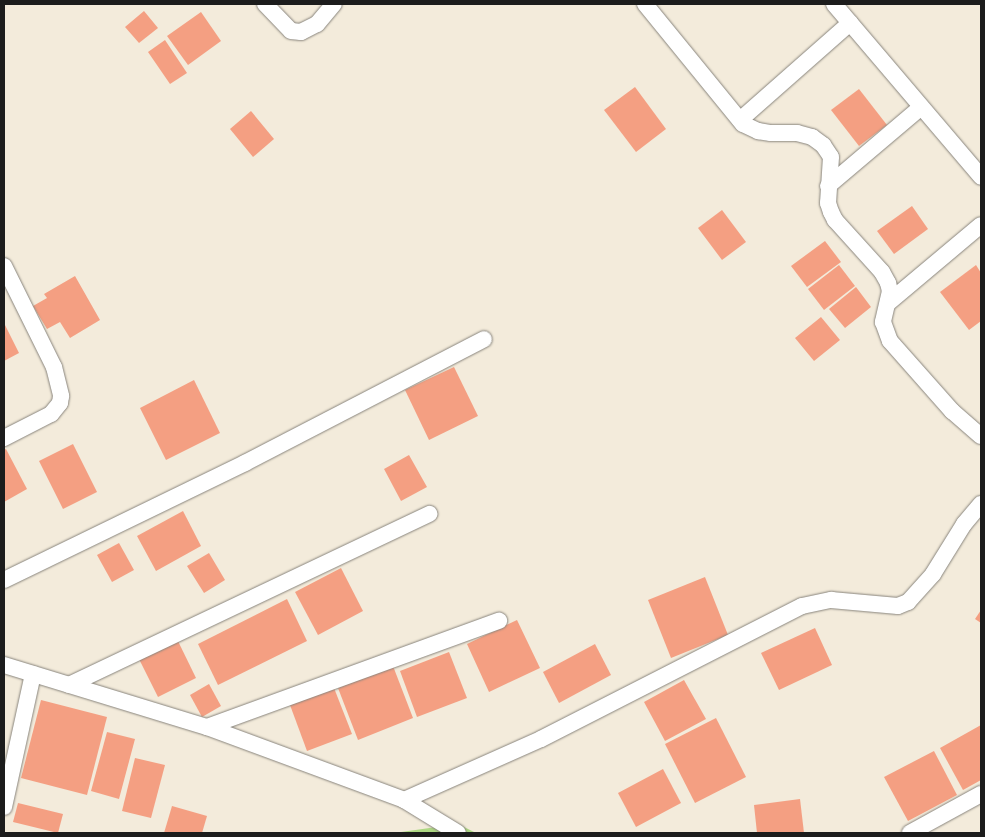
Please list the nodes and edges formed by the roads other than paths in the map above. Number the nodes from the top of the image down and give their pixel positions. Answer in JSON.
{"nodes":[{"id":1,"x":265,"y":4,"type":"edge"},
{"id":2,"x":334,"y":4,"type":"edge"},
{"id":3,"x":644,"y":4,"type":"edge"},
{"id":4,"x":834,"y":4,"type":"edge"},
{"id":5,"x":850,"y":23,"type":"junction"},
{"id":6,"x":922,"y":107,"type":"junction"},
{"id":7,"x":740,"y":120,"type":"junction"},
{"id":8,"x":981,"y":178,"type":"edge"},
{"id":9,"x":828,"y":186,"type":"junction"},
{"id":10,"x":981,"y":225,"type":"edge"},
{"id":11,"x":4,"y":266,"type":"edge"},
{"id":12,"x":888,"y":302,"type":"junction"},
{"id":13,"x":484,"y":338,"type":"dead end"},
{"id":14,"x":981,"y":436,"type":"edge"},
{"id":15,"x":4,"y":438,"type":"edge"},
{"id":16,"x":981,"y":504,"type":"edge"},
{"id":17,"x":428,"y":514,"type":"dead end"},
{"id":18,"x":4,"y":580,"type":"edge"},
{"id":19,"x":499,"y":621,"type":"dead end"},
{"id":20,"x":4,"y":666,"type":"edge"},
{"id":21,"x":33,"y":674,"type":"junction"},
{"id":22,"x":69,"y":685,"type":"junction"},
{"id":23,"x":207,"y":727,"type":"junction"},
{"id":24,"x":981,"y":794,"type":"edge"},
{"id":25,"x":404,"y":800,"type":"junction"},
{"id":26,"x":4,"y":807,"type":"edge"},
{"id":27,"x":458,"y":833,"type":"edge"},
{"id":28,"x":910,"y":833,"type":"edge"}],
"edges":[{"from":1,"to":2,"type":"street"},
{"from":3,"to":7,"type":"street"},
{"from":4,"to":5,"type":"street"},
{"from":5,"to":6,"type":"street"},
{"from":5,"to":7,"type":"street"},
{"from":6,"to":8,"type":"street"},
{"from":6,"to":9,"type":"street"},
{"from":7,"to":9,"type":"street"},
{"from":9,"to":12,"type":"street"},
{"from":10,"to":12,"type":"street"},
{"from":11,"to":15,"type":"street"},
{"from":12,"to":14,"type":"street"},
{"from":13,"to":18,"type":"street"},
{"from":16,"to":25,"type":"street"},
{"from":17,"to":22,"type":"street"},
{"from":19,"to":23,"type":"street"},
{"from":20,"to":21,"type":"street"},
{"from":21,"to":22,"type":"street"},
{"from":21,"to":26,"type":"street"},
{"from":22,"to":23,"type":"street"},
{"from":23,"to":25,"type":"street"},
{"from":24,"to":28,"type":"street"},
{"from":25,"to":27,"type":"street"}]}
